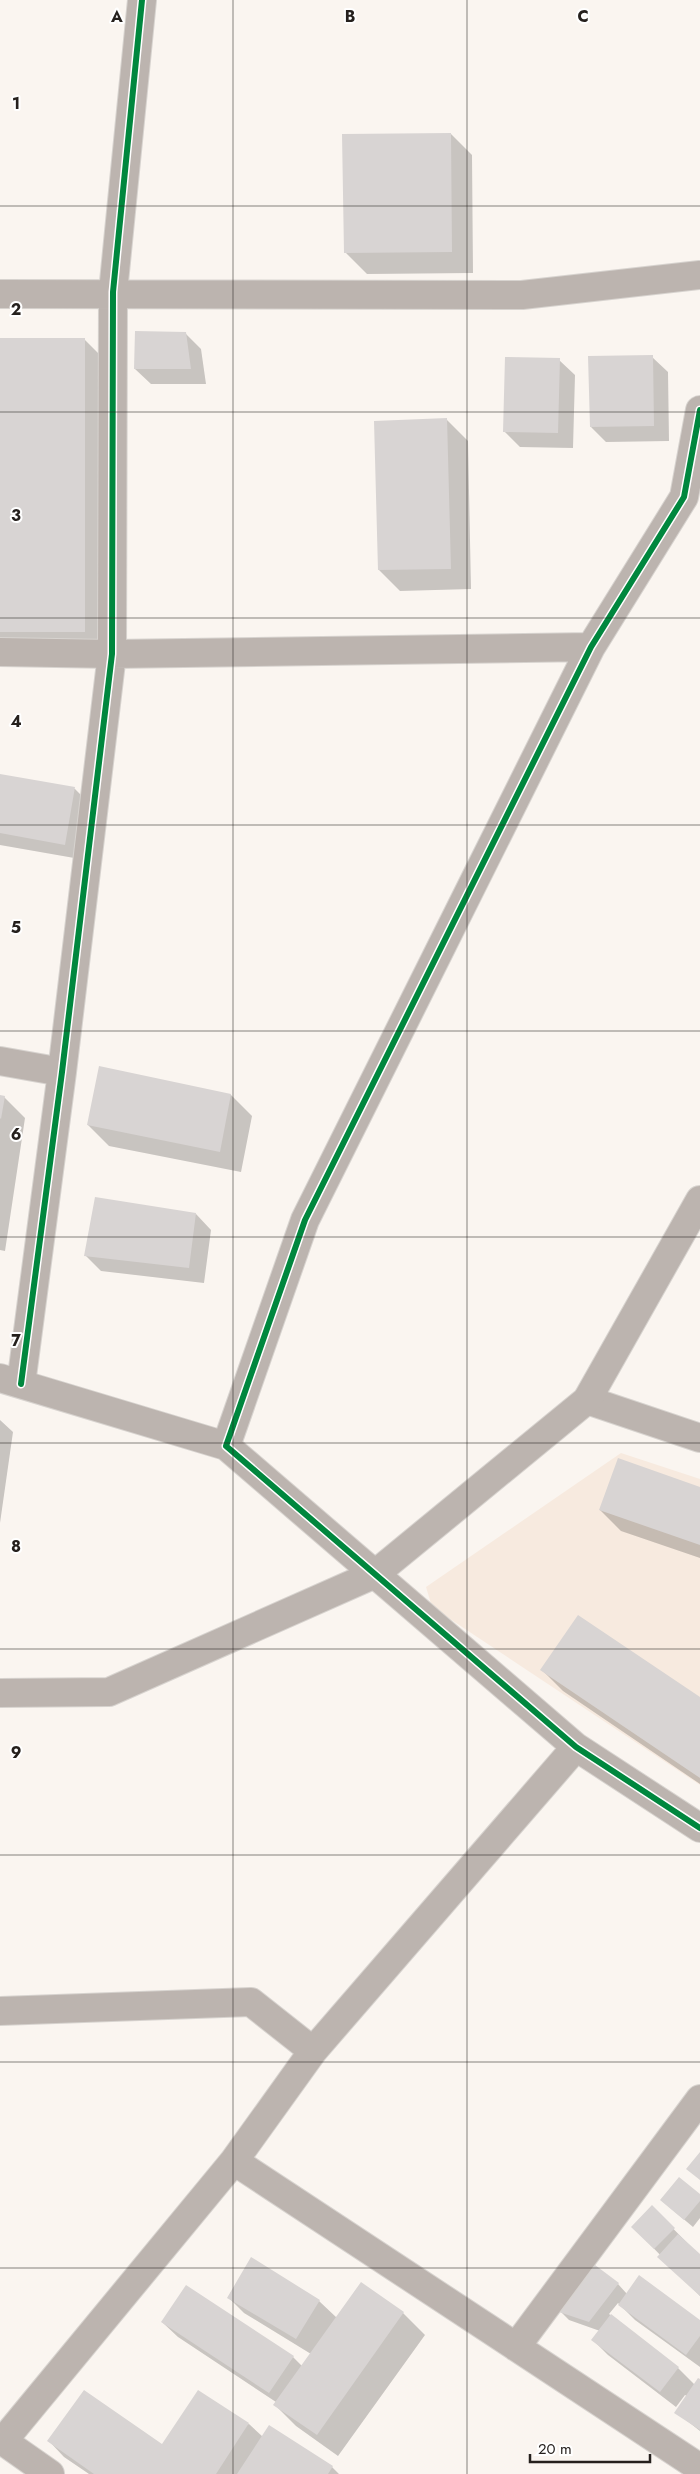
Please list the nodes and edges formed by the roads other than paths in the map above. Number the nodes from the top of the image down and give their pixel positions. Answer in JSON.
{"nodes":[{"id":1,"x":142,"y":0,"type":"edge"},
{"id":2,"x":700,"y":275,"type":"edge"},
{"id":3,"x":113,"y":292,"type":"junction"},
{"id":4,"x":0,"y":294,"type":"edge"},
{"id":5,"x":700,"y":410,"type":"edge"},
{"id":6,"x":592,"y":647,"type":"junction"},
{"id":7,"x":0,"y":652,"type":"edge"},
{"id":8,"x":112,"y":654,"type":"junction"},
{"id":9,"x":0,"y":1062,"type":"edge"},
{"id":10,"x":62,"y":1072,"type":"junction"},
{"id":11,"x":700,"y":1200,"type":"edge"},
{"id":12,"x":11,"y":1381,"type":"edge"},
{"id":13,"x":587,"y":1400,"type":"junction"},
{"id":14,"x":700,"y":1438,"type":"edge"},
{"id":15,"x":226,"y":1446,"type":"junction"},
{"id":16,"x":375,"y":1574,"type":"junction"},
{"id":17,"x":0,"y":1694,"type":"edge"},
{"id":18,"x":576,"y":1747,"type":"junction"},
{"id":19,"x":700,"y":1828,"type":"edge"},
{"id":20,"x":0,"y":2010,"type":"edge"},
{"id":21,"x":313,"y":2050,"type":"junction"},
{"id":22,"x":700,"y":2099,"type":"edge"},
{"id":23,"x":234,"y":2161,"type":"junction"},
{"id":24,"x":516,"y":2347,"type":"junction"},
{"id":25,"x":2,"y":2440,"type":"edge"},
{"id":26,"x":700,"y":2468,"type":"edge"},
{"id":27,"x":50,"y":2474,"type":"edge"}],
"edges":[{"from":1,"to":3,"type":"street"},
{"from":2,"to":3,"type":"street"},
{"from":3,"to":4,"type":"street"},
{"from":3,"to":8,"type":"street"},
{"from":5,"to":6,"type":"street"},
{"from":6,"to":8,"type":"street"},
{"from":6,"to":15,"type":"street"},
{"from":7,"to":8,"type":"street"},
{"from":8,"to":10,"type":"street"},
{"from":9,"to":10,"type":"street"},
{"from":10,"to":12,"type":"street"},
{"from":11,"to":13,"type":"street"},
{"from":12,"to":15,"type":"street"},
{"from":13,"to":14,"type":"street"},
{"from":13,"to":16,"type":"street"},
{"from":15,"to":16,"type":"street"},
{"from":16,"to":17,"type":"street"},
{"from":16,"to":18,"type":"street"},
{"from":18,"to":19,"type":"street"},
{"from":18,"to":21,"type":"street"},
{"from":20,"to":21,"type":"street"},
{"from":21,"to":23,"type":"street"},
{"from":22,"to":24,"type":"street"},
{"from":23,"to":24,"type":"street"},
{"from":23,"to":25,"type":"street"},
{"from":24,"to":26,"type":"street"},
{"from":25,"to":27,"type":"street"}]}
